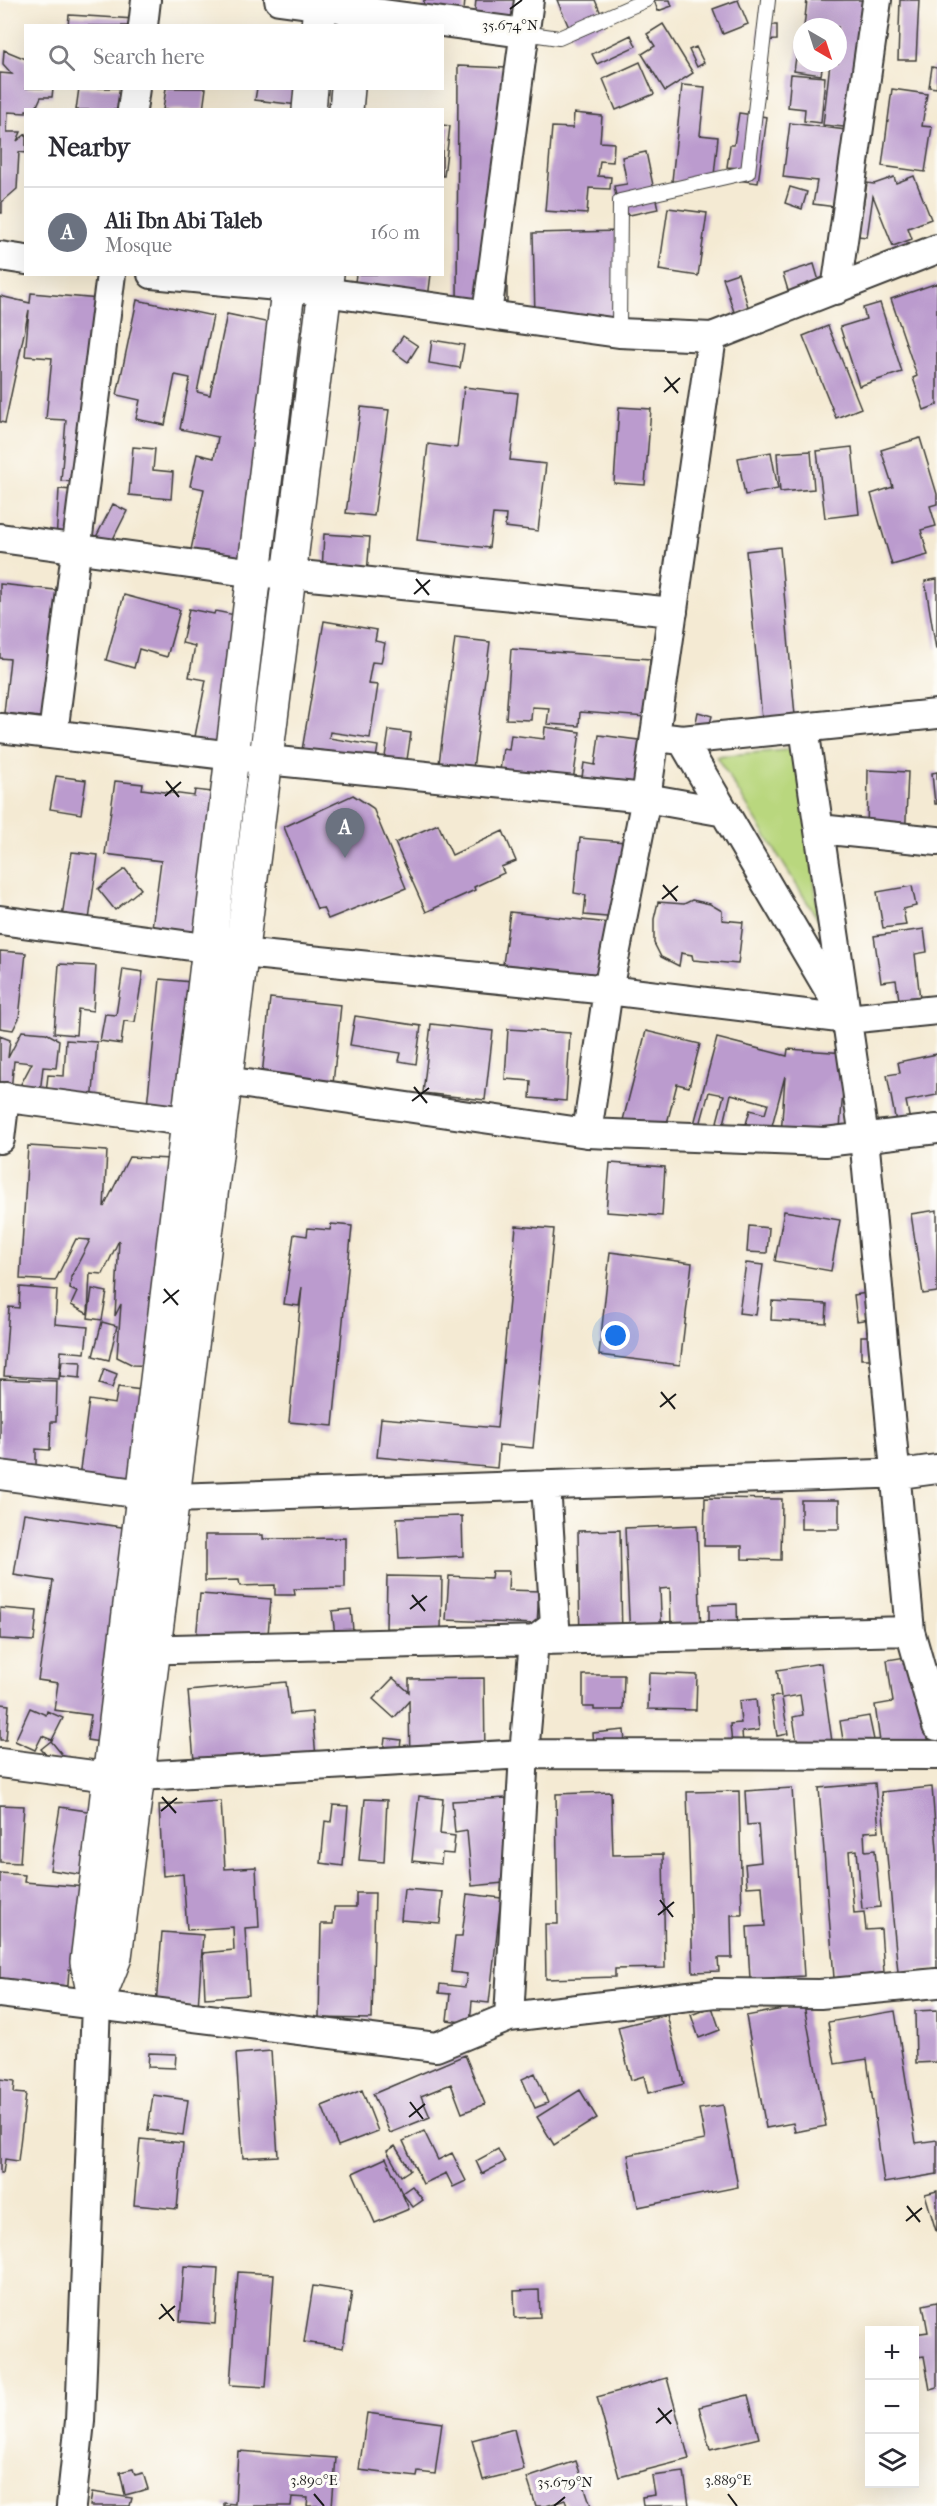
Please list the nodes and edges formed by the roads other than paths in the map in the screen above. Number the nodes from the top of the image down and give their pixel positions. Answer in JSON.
{"nodes":[{"id":1,"x":146,"y":0,"type":"edge"},
{"id":2,"x":279,"y":0,"type":"edge"},
{"id":3,"x":529,"y":0,"type":"edge"},
{"id":4,"x":646,"y":0,"type":"edge"},
{"id":5,"x":768,"y":0,"type":"edge"},
{"id":6,"x":877,"y":0,"type":"edge"},
{"id":7,"x":320,"y":10,"type":"edge"},
{"id":8,"x":357,"y":12,"type":"edge"},
{"id":9,"x":142,"y":24,"type":"edge"},
{"id":10,"x":524,"y":33,"type":"junction"},
{"id":11,"x":135,"y":90,"type":"edge"},
{"id":12,"x":311,"y":90,"type":"edge"},
{"id":13,"x":348,"y":90,"type":"edge"},
{"id":14,"x":132,"y":108,"type":"edge"},
{"id":15,"x":309,"y":108,"type":"edge"},
{"id":16,"x":346,"y":108,"type":"edge"},
{"id":17,"x":937,"y":249,"type":"edge"},
{"id":18,"x":0,"y":256,"type":"edge"},
{"id":19,"x":24,"y":260,"type":"edge"},
{"id":20,"x":111,"y":276,"type":"edge"},
{"id":21,"x":191,"y":276,"type":"edge"},
{"id":22,"x":289,"y":281,"type":"edge"},
{"id":23,"x":326,"y":283,"type":"edge"},
{"id":24,"x":836,"y":290,"type":"junction"},
{"id":25,"x":487,"y":314,"type":"junction"},
{"id":26,"x":619,"y":333,"type":"junction"},
{"id":27,"x":712,"y":337,"type":"junction"},
{"id":28,"x":0,"y":538,"type":"edge"},
{"id":29,"x":76,"y":548,"type":"junction"},
{"id":30,"x":255,"y":573,"type":"junction"},
{"id":31,"x":290,"y":574,"type":"junction"},
{"id":32,"x":673,"y":612,"type":"junction"},
{"id":33,"x":937,"y":714,"type":"edge"},
{"id":34,"x":0,"y":728,"type":"edge"},
{"id":35,"x":804,"y":728,"type":"junction"},
{"id":36,"x":53,"y":734,"type":"junction"},
{"id":37,"x":668,"y":739,"type":"junction"},
{"id":38,"x":233,"y":754,"type":"junction"},
{"id":39,"x":267,"y":760,"type":"junction"},
{"id":40,"x":646,"y":798,"type":"junction"},
{"id":41,"x":725,"y":812,"type":"junction"},
{"id":42,"x":819,"y":828,"type":"junction"},
{"id":43,"x":937,"y":840,"type":"edge"},
{"id":44,"x":0,"y":920,"type":"edge"},
{"id":45,"x":210,"y":949,"type":"junction"},
{"id":46,"x":242,"y":953,"type":"junction"},
{"id":47,"x":608,"y":990,"type":"junction"},
{"id":48,"x":937,"y":1010,"type":"edge"},
{"id":49,"x":847,"y":1019,"type":"junction"},
{"id":50,"x":226,"y":1081,"type":"junction"},
{"id":51,"x":3,"y":1097,"type":"edge"},
{"id":52,"x":205,"y":1123,"type":"junction"},
{"id":53,"x":937,"y":1129,"type":"edge"},
{"id":54,"x":587,"y":1133,"type":"junction"},
{"id":55,"x":864,"y":1137,"type":"junction"},
{"id":56,"x":0,"y":1139,"type":"edge"},
{"id":57,"x":937,"y":1469,"type":"edge"},
{"id":58,"x":896,"y":1473,"type":"junction"},
{"id":59,"x":0,"y":1475,"type":"edge"},
{"id":60,"x":546,"y":1485,"type":"junction"},
{"id":61,"x":159,"y":1495,"type":"junction"},
{"id":62,"x":910,"y":1631,"type":"junction"},
{"id":63,"x":534,"y":1641,"type":"junction"},
{"id":64,"x":139,"y":1650,"type":"junction"},
{"id":65,"x":937,"y":1726,"type":"edge"},
{"id":66,"x":524,"y":1754,"type":"junction"},
{"id":67,"x":937,"y":1755,"type":"edge"},
{"id":68,"x":0,"y":1763,"type":"edge"},
{"id":69,"x":124,"y":1777,"type":"junction"},
{"id":70,"x":937,"y":1983,"type":"edge"},
{"id":71,"x":0,"y":1993,"type":"edge"},
{"id":72,"x":96,"y":2005,"type":"junction"},
{"id":73,"x":509,"y":2017,"type":"junction"},
{"id":74,"x":71,"y":2506,"type":"edge"}],
"edges":[{"from":1,"to":9,"type":"street"},
{"from":2,"to":7,"type":"street"},
{"from":3,"to":10,"type":"street"},
{"from":4,"to":10,"type":"lane"},
{"from":5,"to":26,"type":"lane"},
{"from":6,"to":24,"type":"street"},
{"from":7,"to":8,"type":"street"},
{"from":8,"to":10,"type":"street"},
{"from":10,"to":25,"type":"street"},
{"from":11,"to":14,"type":"street"},
{"from":12,"to":15,"type":"main road"},
{"from":13,"to":16,"type":"main road"},
{"from":17,"to":24,"type":"street"},
{"from":18,"to":19,"type":"street"},
{"from":20,"to":29,"type":"street"},
{"from":21,"to":22,"type":"street"},
{"from":22,"to":23,"type":"street"},
{"from":22,"to":30,"type":"main road"},
{"from":23,"to":25,"type":"street"},
{"from":23,"to":31,"type":"main road"},
{"from":24,"to":27,"type":"street"},
{"from":25,"to":26,"type":"street"},
{"from":26,"to":27,"type":"street"},
{"from":27,"to":32,"type":"street"},
{"from":28,"to":29,"type":"street"},
{"from":29,"to":30,"type":"street"},
{"from":29,"to":36,"type":"street"},
{"from":30,"to":31,"type":"street"},
{"from":30,"to":38,"type":"main road"},
{"from":31,"to":32,"type":"street"},
{"from":31,"to":39,"type":"main road"},
{"from":32,"to":37,"type":"street"},
{"from":33,"to":35,"type":"street"},
{"from":34,"to":36,"type":"street"},
{"from":35,"to":37,"type":"street"},
{"from":35,"to":42,"type":"street"},
{"from":36,"to":38,"type":"street"},
{"from":37,"to":40,"type":"street"},
{"from":37,"to":41,"type":"street"},
{"from":38,"to":39,"type":"street"},
{"from":38,"to":45,"type":"main road"},
{"from":39,"to":40,"type":"street"},
{"from":39,"to":46,"type":"main road"},
{"from":40,"to":41,"type":"street"},
{"from":40,"to":47,"type":"street"},
{"from":41,"to":49,"type":"street"},
{"from":42,"to":43,"type":"street"},
{"from":42,"to":49,"type":"street"},
{"from":44,"to":45,"type":"street"},
{"from":45,"to":46,"type":"street"},
{"from":45,"to":52,"type":"main road"},
{"from":46,"to":47,"type":"street"},
{"from":46,"to":50,"type":"main road"},
{"from":47,"to":49,"type":"street"},
{"from":47,"to":54,"type":"street"},
{"from":48,"to":49,"type":"street"},
{"from":49,"to":55,"type":"street"},
{"from":50,"to":52,"type":"main road"},
{"from":50,"to":54,"type":"street"},
{"from":51,"to":52,"type":"street"},
{"from":51,"to":56,"type":"street"},
{"from":52,"to":61,"type":"main road"},
{"from":53,"to":55,"type":"street"},
{"from":54,"to":55,"type":"street"},
{"from":55,"to":58,"type":"street"},
{"from":57,"to":58,"type":"street"},
{"from":58,"to":60,"type":"street"},
{"from":58,"to":62,"type":"street"},
{"from":59,"to":61,"type":"street"},
{"from":60,"to":61,"type":"street"},
{"from":60,"to":63,"type":"street"},
{"from":61,"to":64,"type":"main road"},
{"from":62,"to":63,"type":"street"},
{"from":62,"to":65,"type":"street"},
{"from":63,"to":64,"type":"street"},
{"from":63,"to":66,"type":"street"},
{"from":64,"to":69,"type":"main road"},
{"from":66,"to":67,"type":"street"},
{"from":66,"to":69,"type":"street"},
{"from":66,"to":73,"type":"street"},
{"from":68,"to":69,"type":"street"},
{"from":69,"to":72,"type":"main road"},
{"from":70,"to":73,"type":"street"},
{"from":71,"to":72,"type":"street"},
{"from":72,"to":73,"type":"street"},
{"from":72,"to":74,"type":"street"}]}
